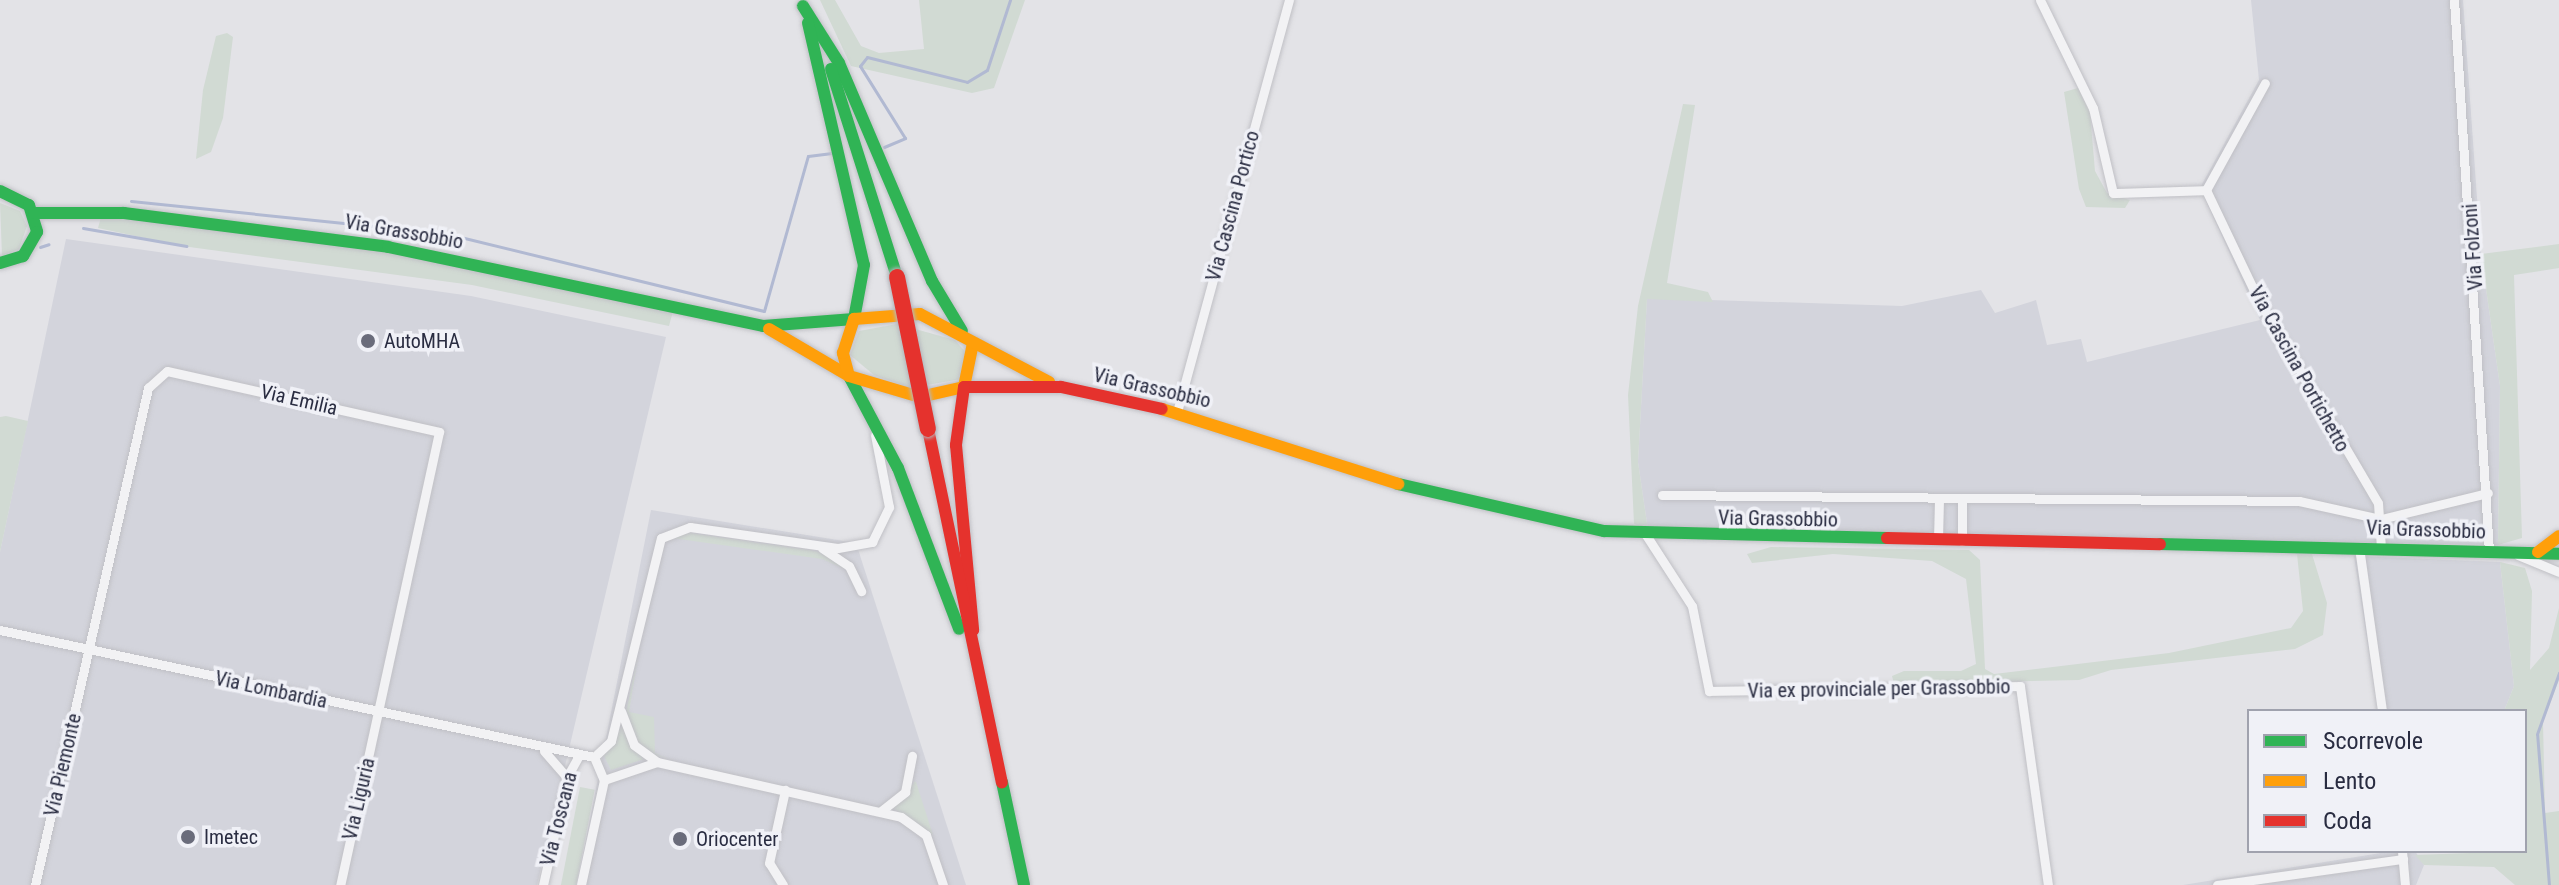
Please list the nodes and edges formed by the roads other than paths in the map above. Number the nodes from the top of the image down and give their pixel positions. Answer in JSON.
{"nodes":[{"id":1,"x":1289,"y":0,"type":"edge"},
{"id":2,"x":2040,"y":0,"type":"edge"},
{"id":3,"x":2454,"y":0,"type":"edge"},
{"id":4,"x":802,"y":3,"type":"edge"},
{"id":5,"x":2265,"y":83,"type":"dead end"},
{"id":6,"x":2206,"y":190,"type":"junction"},
{"id":7,"x":0,"y":191,"type":"edge"},
{"id":8,"x":34,"y":213,"type":"junction"},
{"id":9,"x":67,"y":215,"type":"junction"},
{"id":10,"x":35,"y":241,"type":"junction"},
{"id":11,"x":2,"y":265,"type":"edge"},
{"id":12,"x":854,"y":319,"type":"junction"},
{"id":13,"x":763,"y":326,"type":"junction"},
{"id":14,"x":967,"y":337,"type":"junction"},
{"id":15,"x":849,"y":376,"type":"junction"},
{"id":16,"x":964,"y":387,"type":"junction"},
{"id":17,"x":1061,"y":387,"type":"junction"},
{"id":18,"x":1177,"y":412,"type":"junction"},
{"id":19,"x":873,"y":421,"type":"junction"},
{"id":20,"x":2488,"y":493,"type":"junction"},
{"id":21,"x":1662,"y":495,"type":"dead end"},
{"id":22,"x":1939,"y":498,"type":"junction"},
{"id":23,"x":1962,"y":498,"type":"junction"},
{"id":24,"x":2381,"y":519,"type":"junction"},
{"id":25,"x":1646,"y":535,"type":"junction"},
{"id":26,"x":2559,"y":536,"type":"edge"},
{"id":27,"x":1938,"y":540,"type":"junction"},
{"id":28,"x":1962,"y":541,"type":"junction"},
{"id":29,"x":816,"y":544,"type":"junction"},
{"id":30,"x":2359,"y":547,"type":"junction"},
{"id":31,"x":2381,"y":548,"type":"junction"},
{"id":32,"x":2489,"y":551,"type":"junction"},
{"id":33,"x":2515,"y":552,"type":"junction"},
{"id":34,"x":2538,"y":552,"type":"junction"},
{"id":35,"x":2559,"y":554,"type":"edge"},
{"id":36,"x":2559,"y":572,"type":"edge"},
{"id":37,"x":861,"y":591,"type":"dead end"},
{"id":38,"x":0,"y":630,"type":"edge"},
{"id":39,"x":88,"y":650,"type":"junction"},
{"id":40,"x":972,"y":660,"type":"junction"},
{"id":41,"x":621,"y":707,"type":"junction"},
{"id":42,"x":2382,"y":709,"type":"edge"},
{"id":43,"x":379,"y":713,"type":"junction"},
{"id":44,"x":542,"y":749,"type":"junction"},
{"id":45,"x":579,"y":755,"type":"junction"},
{"id":46,"x":912,"y":756,"type":"dead end"},
{"id":47,"x":594,"y":757,"type":"junction"},
{"id":48,"x":657,"y":762,"type":"junction"},
{"id":49,"x":567,"y":777,"type":"junction"},
{"id":50,"x":604,"y":780,"type":"junction"},
{"id":51,"x":785,"y":790,"type":"junction"},
{"id":52,"x":881,"y":811,"type":"junction"},
{"id":53,"x":2403,"y":855,"type":"edge"},
{"id":54,"x":37,"y":883,"type":"edge"},
{"id":55,"x":340,"y":885,"type":"edge"},
{"id":56,"x":543,"y":885,"type":"edge"},
{"id":57,"x":581,"y":885,"type":"edge"},
{"id":58,"x":783,"y":885,"type":"edge"},
{"id":59,"x":943,"y":885,"type":"edge"},
{"id":60,"x":1024,"y":885,"type":"edge"},
{"id":61,"x":2048,"y":885,"type":"edge"},
{"id":62,"x":2217,"y":885,"type":"edge"},
{"id":63,"x":2405,"y":885,"type":"edge"}],
"edges":[{"from":1,"to":18,"type":"street","name":"Via Cascina Portico"},
{"from":2,"to":6,"type":"street"},
{"from":3,"to":20,"type":"street","name":"Via Folzoni"},
{"from":4,"to":12,"type":"main road"},
{"from":4,"to":14,"type":"main road"},
{"from":4,"to":40,"type":"main road","bridge":true},
{"from":5,"to":6,"type":"street"},
{"from":6,"to":24,"type":"street","name":"Via Cascina Portichetto"},
{"from":7,"to":8,"type":"main road"},
{"from":8,"to":9,"type":"main road","name":"Via Grassobbio"},
{"from":8,"to":10,"type":"main road"},
{"from":9,"to":10,"type":"main road"},
{"from":9,"to":13,"type":"main road","name":"Via Grassobbio"},
{"from":10,"to":11,"type":"main road"},
{"from":12,"to":13,"type":"main road","name":"Via Grassobbio"},
{"from":12,"to":14,"type":"main road","name":"Via Grassobbio"},
{"from":12,"to":15,"type":"main road"},
{"from":13,"to":15,"type":"main road","name":"Via Grassobbio"},
{"from":14,"to":16,"type":"main road"},
{"from":14,"to":17,"type":"main road","name":"Via Grassobbio"},
{"from":15,"to":16,"type":"main road","name":"Via Grassobbio"},
{"from":15,"to":19,"type":"main road"},
{"from":16,"to":17,"type":"main road","name":"Via Grassobbio"},
{"from":16,"to":40,"type":"main road"},
{"from":17,"to":18,"type":"main road","name":"Via Grassobbio"},
{"from":18,"to":25,"type":"main road","name":"Via Grassobbio"},
{"from":19,"to":29,"type":"street"},
{"from":19,"to":40,"type":"main road"},
{"from":20,"to":24,"type":"street"},
{"from":20,"to":32,"type":"street","name":"Via Folzoni"},
{"from":21,"to":22,"type":"street"},
{"from":22,"to":23,"type":"street"},
{"from":22,"to":27,"type":"street"},
{"from":23,"to":24,"type":"street"},
{"from":23,"to":28,"type":"street"},
{"from":24,"to":31,"type":"street","name":"Via Cascina Portichetto"},
{"from":25,"to":27,"type":"main road","name":"Via Grassobbio"},
{"from":25,"to":61,"type":"street","name":"Via ex provinciale per Grassobbio"},
{"from":26,"to":34,"type":"main road"},
{"from":27,"to":28,"type":"main road","name":"Via Grassobbio"},
{"from":28,"to":30,"type":"main road","name":"Via Grassobbio"},
{"from":29,"to":37,"type":"street"},
{"from":29,"to":41,"type":"street"},
{"from":30,"to":31,"type":"main road","name":"Via Grassobbio"},
{"from":30,"to":42,"type":"street"},
{"from":31,"to":32,"type":"main road","name":"Via Grassobbio"},
{"from":32,"to":33,"type":"main road","name":"Via Grassobbio"},
{"from":33,"to":34,"type":"main road","name":"Via Grassobbio"},
{"from":33,"to":36,"type":"street","name":"Via Grassobbio"},
{"from":34,"to":35,"type":"main road","name":"Via Grassobbio"},
{"from":38,"to":39,"type":"street","name":"Via Lombardia"},
{"from":39,"to":43,"type":"street","name":"Via Lombardia"},
{"from":39,"to":43,"type":"street","name":"Via Emilia"},
{"from":39,"to":54,"type":"street","name":"Via Piemonte"},
{"from":40,"to":60,"type":"main road"},
{"from":41,"to":47,"type":"street"},
{"from":41,"to":48,"type":"street"},
{"from":43,"to":44,"type":"street","name":"Via Lombardia"},
{"from":43,"to":55,"type":"street","name":"Via Liguria"},
{"from":44,"to":45,"type":"street","name":"Via Lombardia"},
{"from":44,"to":49,"type":"street"},
{"from":45,"to":47,"type":"street","name":"Via Lombardia"},
{"from":45,"to":49,"type":"street","name":"Via Toscana"},
{"from":46,"to":52,"type":"street"},
{"from":47,"to":50,"type":"street"},
{"from":48,"to":50,"type":"street"},
{"from":48,"to":51,"type":"street"},
{"from":49,"to":56,"type":"street","name":"Via Toscana"},
{"from":50,"to":57,"type":"street"},
{"from":51,"to":52,"type":"street"},
{"from":51,"to":58,"type":"street"},
{"from":52,"to":59,"type":"street"},
{"from":53,"to":62,"type":"street"},
{"from":53,"to":63,"type":"street"}]}
